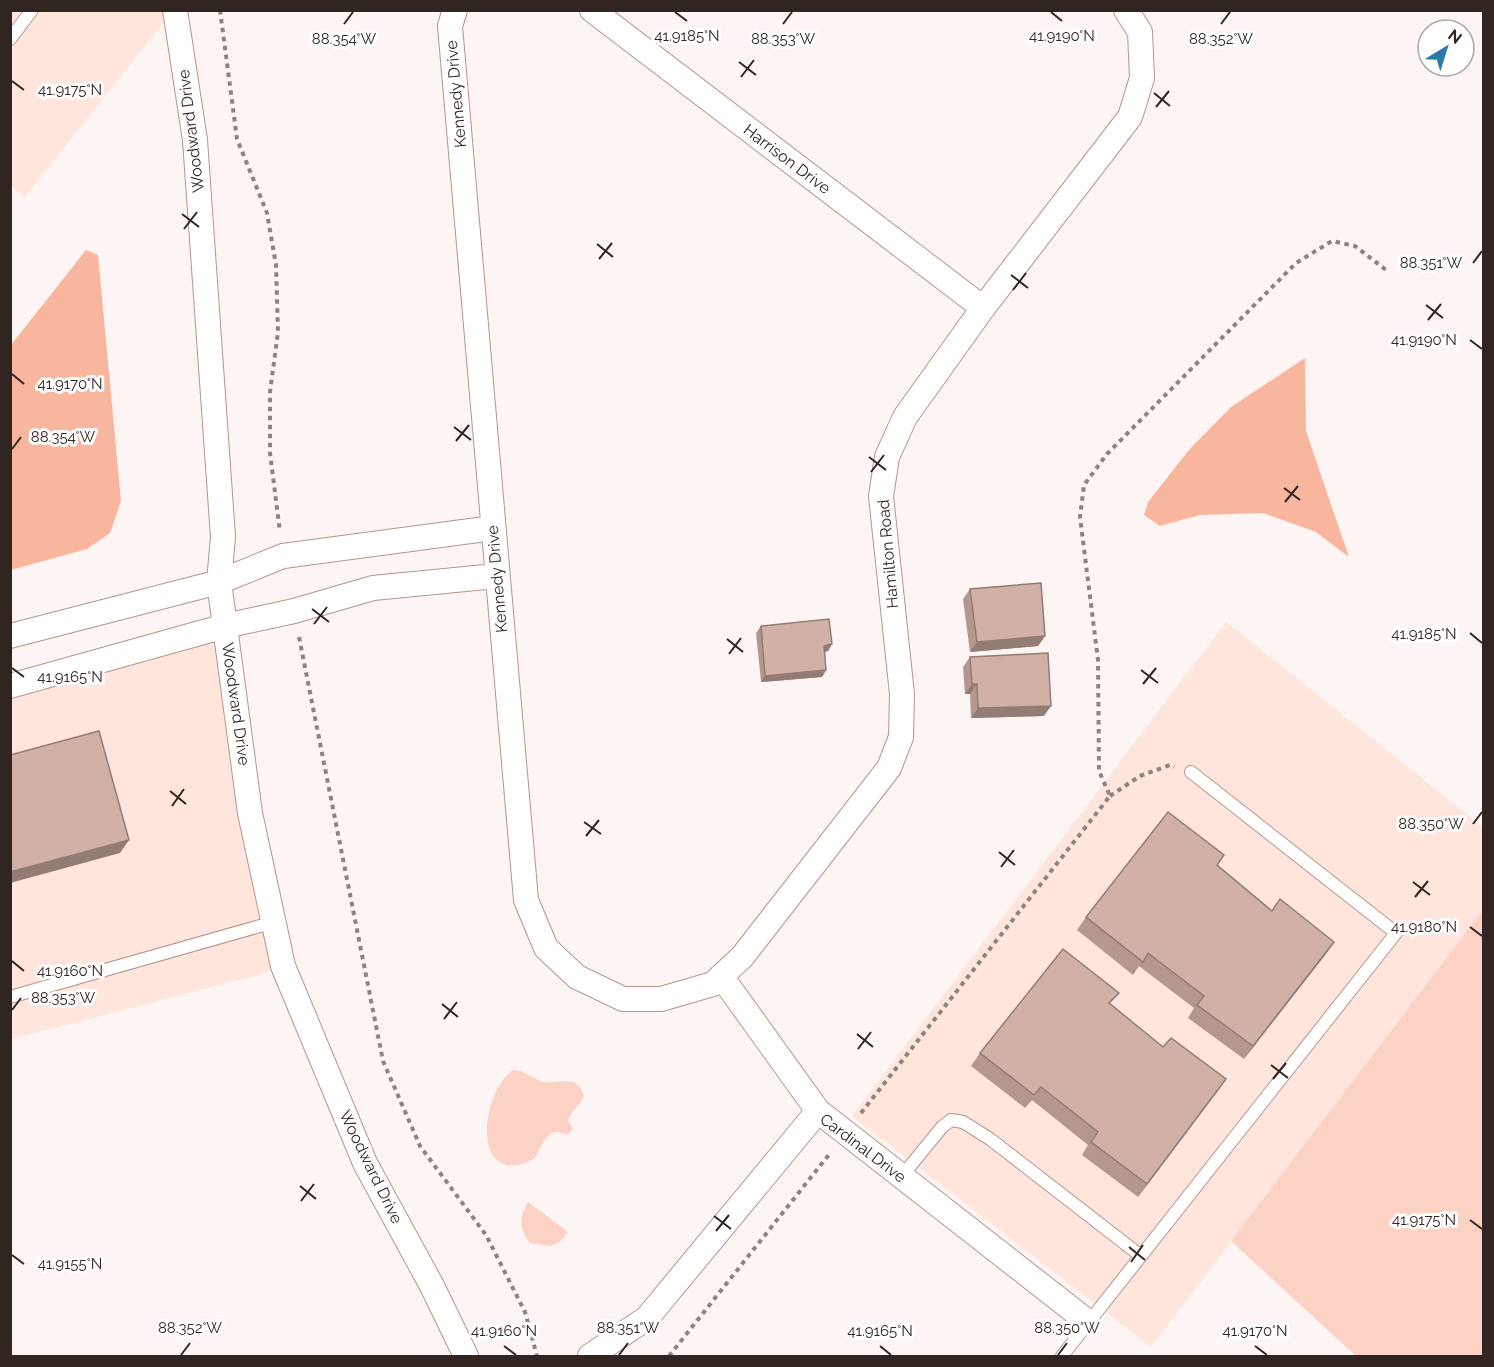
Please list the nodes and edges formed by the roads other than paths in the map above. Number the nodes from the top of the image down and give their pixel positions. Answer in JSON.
{"nodes":[{"id":1,"x":32,"y":10,"type":"edge"},
{"id":2,"x":175,"y":10,"type":"edge"},
{"id":3,"x":455,"y":10,"type":"edge"},
{"id":4,"x":592,"y":10,"type":"edge"},
{"id":5,"x":1126,"y":10,"type":"edge"},
{"id":6,"x":10,"y":39,"type":"edge"},
{"id":7,"x":983,"y":308,"type":"junction"},
{"id":8,"x":493,"y":528,"type":"junction"},
{"id":9,"x":496,"y":576,"type":"junction"},
{"id":10,"x":219,"y":582,"type":"junction"},
{"id":11,"x":225,"y":626,"type":"junction"},
{"id":12,"x":10,"y":636,"type":"edge"},
{"id":13,"x":10,"y":686,"type":"edge"},
{"id":14,"x":1191,"y":772,"type":"road end"},
{"id":15,"x":274,"y":922,"type":"junction"},
{"id":16,"x":721,"y":976,"type":"junction"},
{"id":17,"x":10,"y":997,"type":"edge"},
{"id":18,"x":818,"y":1111,"type":"junction"},
{"id":19,"x":902,"y":1176,"type":"junction"},
{"id":20,"x":1141,"y":1256,"type":"junction"},
{"id":21,"x":1088,"y":1322,"type":"junction"},
{"id":22,"x":466,"y":1356,"type":"edge"},
{"id":23,"x":590,"y":1356,"type":"edge"},
{"id":24,"x":1062,"y":1356,"type":"edge"}],
"edges":[{"from":1,"to":6,"type":"lane"},
{"from":2,"to":10,"type":"street","name":"Woodward Drive"},
{"from":3,"to":8,"type":"street","name":"Kennedy Drive"},
{"from":4,"to":7,"type":"street","name":"Harrison Drive"},
{"from":5,"to":7,"type":"street","name":"Hamilton Road"},
{"from":7,"to":16,"type":"street","name":"Hamilton Road"},
{"from":8,"to":9,"type":"street","name":"Kennedy Drive"},
{"from":8,"to":10,"type":"street"},
{"from":9,"to":11,"type":"street"},
{"from":9,"to":16,"type":"street","name":"Kennedy Drive"},
{"from":10,"to":11,"type":"street","name":"Woodward Drive"},
{"from":10,"to":12,"type":"street"},
{"from":11,"to":13,"type":"street"},
{"from":11,"to":15,"type":"street","name":"Woodward Drive"},
{"from":14,"to":20,"type":"lane"},
{"from":15,"to":17,"type":"lane"},
{"from":15,"to":22,"type":"street","name":"Woodward Drive"},
{"from":16,"to":18,"type":"street"},
{"from":18,"to":19,"type":"street","name":"Cardinal Drive"},
{"from":18,"to":23,"type":"street","name":"Cardinal Drive"},
{"from":19,"to":20,"type":"lane"},
{"from":19,"to":21,"type":"street","name":"Cardinal Drive"},
{"from":20,"to":21,"type":"lane"},
{"from":21,"to":24,"type":"lane"}]}
